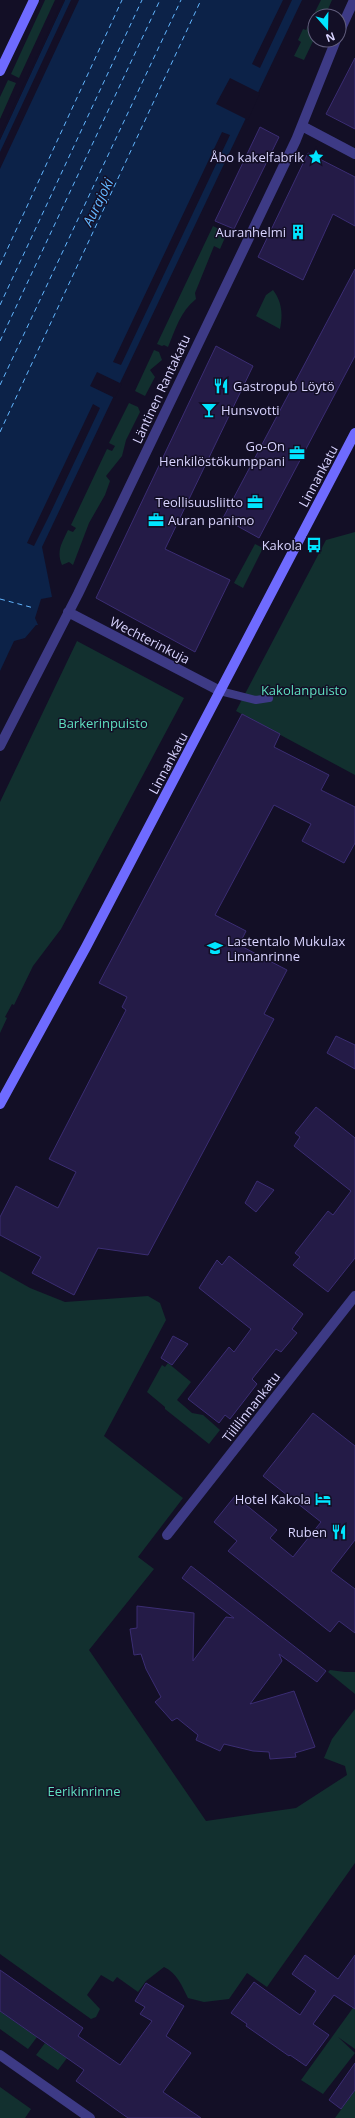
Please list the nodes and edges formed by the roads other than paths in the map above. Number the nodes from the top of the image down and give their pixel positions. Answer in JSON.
{"nodes":[{"id":1,"x":34,"y":0,"type":"edge"},
{"id":2,"x":354,"y":0,"type":"edge"},
{"id":3,"x":347,"y":15,"type":"edge"},
{"id":4,"x":333,"y":48,"type":"edge"},
{"id":5,"x":0,"y":71,"type":"edge"},
{"id":6,"x":302,"y":126,"type":"junction"},
{"id":7,"x":355,"y":154,"type":"edge"},
{"id":8,"x":355,"y":433,"type":"edge"},
{"id":9,"x":68,"y":612,"type":"junction"},
{"id":10,"x":220,"y":691,"type":"junction"},
{"id":11,"x":269,"y":698,"type":"dead end"},
{"id":12,"x":0,"y":746,"type":"edge"},
{"id":13,"x":0,"y":1104,"type":"edge"},
{"id":14,"x":355,"y":1296,"type":"edge"},
{"id":15,"x":167,"y":1535,"type":"dead end"},
{"id":16,"x":0,"y":2055,"type":"edge"},
{"id":17,"x":90,"y":2118,"type":"edge"}],
"edges":[{"from":1,"to":5,"type":"street"},
{"from":2,"to":3,"type":"street"},
{"from":4,"to":6,"type":"street","name":"Läntinen Rantakatu"},
{"from":6,"to":7,"type":"street"},
{"from":6,"to":9,"type":"street","name":"Läntinen Rantakatu"},
{"from":8,"to":10,"type":"street","name":"Linnankatu"},
{"from":9,"to":10,"type":"street","name":"Wechterinkuja"},
{"from":9,"to":12,"type":"street","name":"Läntinen Rantakatu"},
{"from":10,"to":11,"type":"lane"},
{"from":10,"to":13,"type":"street","name":"Linnankatu"},
{"from":14,"to":15,"type":"street","name":"Tiililinnankatu"},
{"from":16,"to":17,"type":"street"}]}
